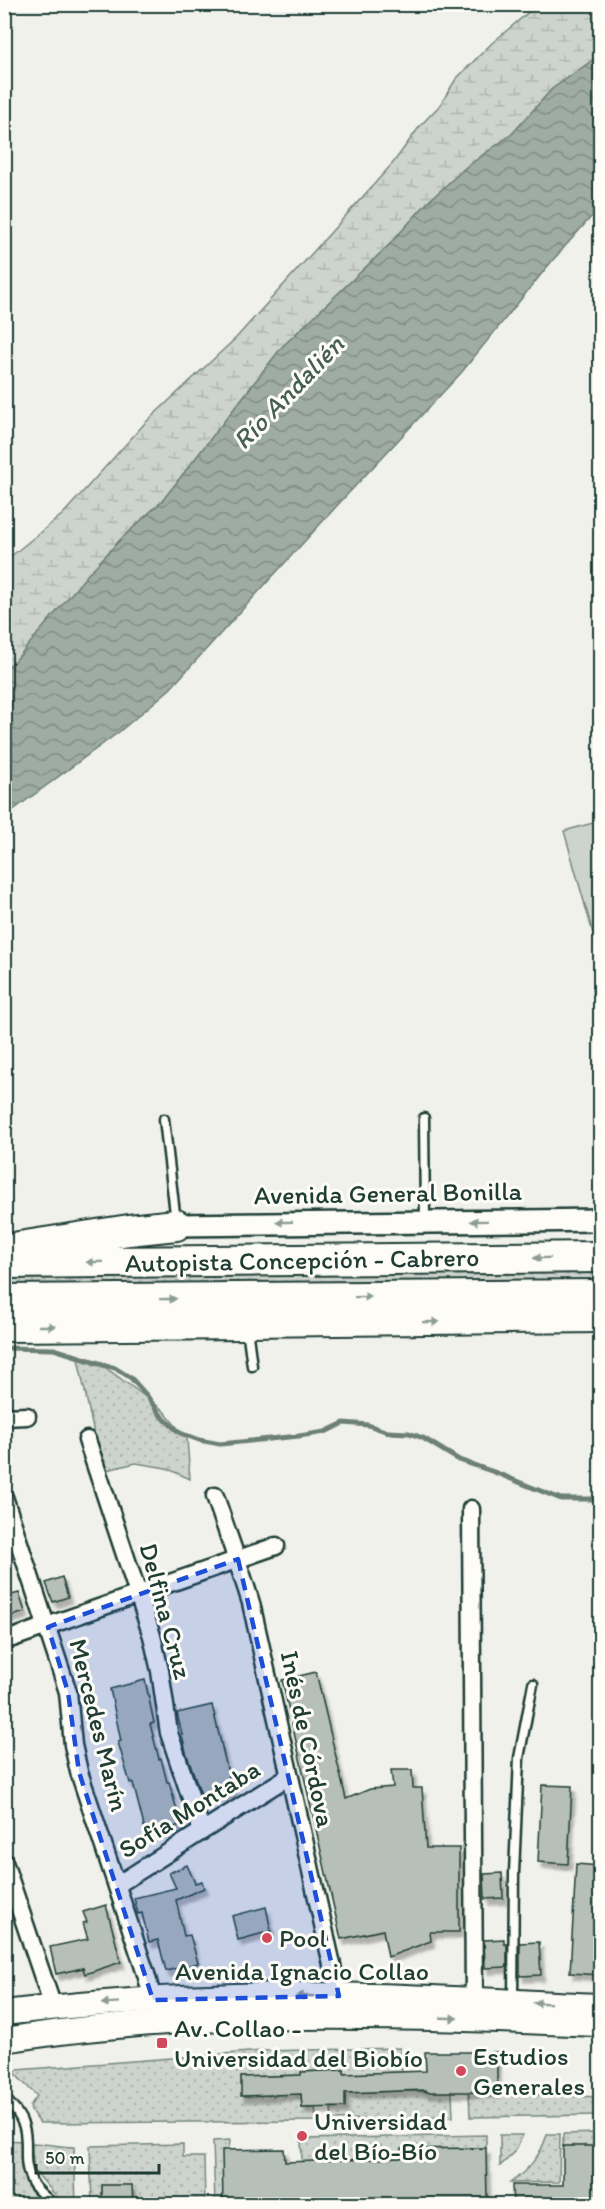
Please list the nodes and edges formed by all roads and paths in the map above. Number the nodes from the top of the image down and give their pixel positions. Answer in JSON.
{"nodes":[{"id":1,"x":424,"y":1118,"type":"dead end"},
{"id":2,"x":164,"y":1119,"type":"dead end"},
{"id":3,"x":600,"y":1220,"type":"edge"},
{"id":4,"x":425,"y":1221,"type":"junction"},
{"id":5,"x":176,"y":1225,"type":"junction"},
{"id":6,"x":4,"y":1250,"type":"edge"},
{"id":7,"x":600,"y":1257,"type":"edge"},
{"id":8,"x":4,"y":1263,"type":"edge"},
{"id":9,"x":600,"y":1295,"type":"edge"},
{"id":10,"x":4,"y":1300,"type":"edge"},
{"id":11,"x":600,"y":1320,"type":"edge"},
{"id":12,"x":246,"y":1324,"type":"junction"},
{"id":13,"x":4,"y":1326,"type":"edge"},
{"id":14,"x":252,"y":1366,"type":"dead end"},
{"id":15,"x":27,"y":1416,"type":"dead end"},
{"id":16,"x":4,"y":1417,"type":"edge"},
{"id":17,"x":87,"y":1440,"type":"dead end"},
{"id":18,"x":215,"y":1496,"type":"dead end"},
{"id":19,"x":4,"y":1497,"type":"edge"},
{"id":20,"x":471,"y":1509,"type":"dead end"},
{"id":21,"x":276,"y":1546,"type":"dead end"},
{"id":22,"x":238,"y":1559,"type":"junction"},
{"id":23,"x":139,"y":1594,"type":"junction"},
{"id":24,"x":48,"y":1627,"type":"junction"},
{"id":25,"x":4,"y":1641,"type":"edge"},
{"id":26,"x":533,"y":1684,"type":"dead end"},
{"id":27,"x":289,"y":1776,"type":"junction"},
{"id":28,"x":202,"y":1831,"type":"junction"},
{"id":29,"x":4,"y":1862,"type":"edge"},
{"id":30,"x":117,"y":1885,"type":"junction"},
{"id":31,"x":339,"y":1996,"type":"junction"},
{"id":32,"x":153,"y":2000,"type":"junction"},
{"id":33,"x":474,"y":2000,"type":"junction"},
{"id":34,"x":513,"y":2002,"type":"junction"},
{"id":35,"x":600,"y":2006,"type":"edge"},
{"id":36,"x":52,"y":2007,"type":"junction"},
{"id":37,"x":4,"y":2013,"type":"edge"},
{"id":38,"x":600,"y":2024,"type":"edge"},
{"id":39,"x":4,"y":2040,"type":"edge"},
{"id":40,"x":4,"y":2098,"type":"edge"},
{"id":41,"x":53,"y":2205,"type":"edge"}],
"edges":[{"from":1,"to":4,"type":"lane"},
{"from":2,"to":5,"type":"lane"},
{"from":3,"to":4,"type":"street","name":"Avenida General Bonilla","one_way":true},
{"from":4,"to":5,"type":"street","name":"Avenida General Bonilla","one_way":true},
{"from":5,"to":6,"type":"highway"},
{"from":7,"to":8,"type":"highway","name":"Autopista Concepción - Cabrero","one_way":true},
{"from":10,"to":9,"type":"highway","name":"Autopista Concepción - Cabrero","one_way":true},
{"from":12,"to":11,"type":"main road","one_way":true},
{"from":13,"to":12,"type":"highway","one_way":true},
{"from":12,"to":14,"type":"lane"},
{"from":15,"to":16,"type":"street"},
{"from":17,"to":23,"type":"street","name":"Delfina Cruz"},
{"from":18,"to":22,"type":"street","name":"Inés de Córdova"},
{"from":19,"to":24,"type":"street","name":"Mercedes Marín"},
{"from":20,"to":33,"type":"street"},
{"from":21,"to":22,"type":"street"},
{"from":22,"to":23,"type":"street"},
{"from":22,"to":27,"type":"street","name":"Inés de Córdova"},
{"from":23,"to":24,"type":"street"},
{"from":23,"to":28,"type":"street","name":"Delfina Cruz"},
{"from":24,"to":25,"type":"street"},
{"from":24,"to":30,"type":"street","name":"Mercedes Marín"},
{"from":26,"to":34,"type":"lane"},
{"from":27,"to":28,"type":"street","name":"Sofía Montaba"},
{"from":27,"to":31,"type":"street","name":"Inés de Córdova"},
{"from":28,"to":30,"type":"street","name":"Sofía Montaba"},
{"from":29,"to":36,"type":"street"},
{"from":30,"to":32,"type":"street","name":"Mercedes Marín"},
{"from":31,"to":32,"type":"main road","name":"Avenida Ignacio Collao","one_way":true},
{"from":31,"to":33,"type":"main road","name":"Avenida Ignacio Collao"},
{"from":32,"to":36,"type":"main road","name":"Avenida Ignacio Collao","one_way":true},
{"from":33,"to":34,"type":"main road","name":"Avenida Ignacio Collao"},
{"from":35,"to":34,"type":"main road","name":"Avenida Ignacio Collao","one_way":true},
{"from":36,"to":37,"type":"main road","name":"Avenida Ignacio Collao"},
{"from":39,"to":38,"type":"main road","name":"Avenida Ignacio Collao","one_way":true},
{"from":40,"to":41,"type":"lane"}]}
